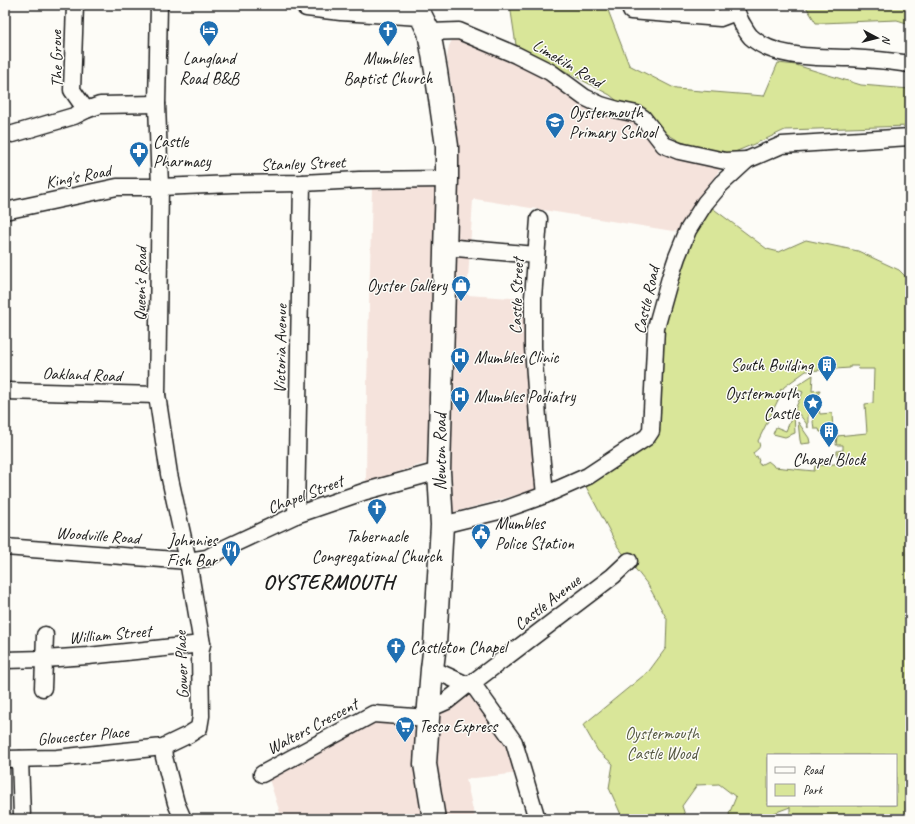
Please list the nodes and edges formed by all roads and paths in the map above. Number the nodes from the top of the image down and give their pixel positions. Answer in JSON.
{"nodes":[{"id":1,"x":75,"y":5,"type":"edge"},
{"id":2,"x":159,"y":5,"type":"edge"},
{"id":3,"x":307,"y":5,"type":"edge"},
{"id":4,"x":736,"y":9,"type":"edge"},
{"id":5,"x":631,"y":11,"type":"dead end"},
{"id":6,"x":425,"y":23,"type":"junction"},
{"id":7,"x":910,"y":64,"type":"edge"},
{"id":8,"x":157,"y":104,"type":"junction"},
{"id":9,"x":86,"y":110,"type":"junction"},
{"id":10,"x":13,"y":134,"type":"dead end"},
{"id":11,"x":910,"y":136,"type":"edge"},
{"id":12,"x":747,"y":160,"type":"junction"},
{"id":13,"x":447,"y":179,"type":"junction"},
{"id":14,"x":302,"y":183,"type":"junction"},
{"id":15,"x":160,"y":187,"type":"junction"},
{"id":16,"x":5,"y":211,"type":"edge"},
{"id":17,"x":539,"y":219,"type":"dead end"},
{"id":18,"x":445,"y":247,"type":"junction"},
{"id":19,"x":536,"y":255,"type":"junction"},
{"id":20,"x":5,"y":391,"type":"edge"},
{"id":21,"x":157,"y":395,"type":"junction"},
{"id":22,"x":439,"y":471,"type":"junction"},
{"id":23,"x":544,"y":495,"type":"junction"},
{"id":24,"x":296,"y":516,"type":"junction"},
{"id":25,"x":442,"y":525,"type":"junction"},
{"id":26,"x":5,"y":547,"type":"edge"},
{"id":27,"x":188,"y":561,"type":"junction"},
{"id":28,"x":629,"y":561,"type":"dead end"},
{"id":29,"x":45,"y":635,"type":"dead end"},
{"id":30,"x":202,"y":644,"type":"junction"},
{"id":31,"x":44,"y":659,"type":"junction"},
{"id":32,"x":5,"y":660,"type":"edge"},
{"id":33,"x":432,"y":669,"type":"junction"},
{"id":34,"x":469,"y":684,"type":"junction"},
{"id":35,"x":42,"y":688,"type":"dead end"},
{"id":36,"x":428,"y":714,"type":"junction"},
{"id":37,"x":163,"y":747,"type":"junction"},
{"id":38,"x":12,"y":759,"type":"edge"},
{"id":39,"x":262,"y":774,"type":"dead end"},
{"id":40,"x":22,"y":816,"type":"dead end"},
{"id":41,"x":183,"y":819,"type":"edge"},
{"id":42,"x":434,"y":819,"type":"edge"},
{"id":43,"x":537,"y":819,"type":"edge"}],
"edges":[{"from":1,"to":9,"type":"street","name":"The Grove"},
{"from":2,"to":8,"type":"street","name":"Queen's Road"},
{"from":3,"to":6,"type":"main road"},
{"from":4,"to":5,"type":"street"},
{"from":4,"to":7,"type":"street"},
{"from":6,"to":12,"type":"street","name":"Limekiln Road"},
{"from":6,"to":13,"type":"main road","name":"Newton Road"},
{"from":8,"to":9,"type":"street"},
{"from":8,"to":15,"type":"street","name":"Queen's Road"},
{"from":9,"to":10,"type":"street"},
{"from":11,"to":12,"type":"street","name":"Castle Road"},
{"from":12,"to":23,"type":"street","name":"Castle Road"},
{"from":13,"to":14,"type":"street","name":"Stanley Street"},
{"from":13,"to":18,"type":"main road","name":"Newton Road"},
{"from":14,"to":15,"type":"street","name":"Stanley Street"},
{"from":14,"to":24,"type":"street","name":"Victoria Avenue"},
{"from":15,"to":16,"type":"street","name":"King's Road"},
{"from":15,"to":21,"type":"street","name":"Queen's Road"},
{"from":17,"to":19,"type":"street","name":"Castle Street"},
{"from":18,"to":19,"type":"street"},
{"from":18,"to":22,"type":"main road","name":"Newton Road"},
{"from":19,"to":23,"type":"street","name":"Castle Street"},
{"from":20,"to":21,"type":"street","name":"Oakland Road"},
{"from":21,"to":27,"type":"street","name":"Queen's Road"},
{"from":22,"to":24,"type":"street","name":"Chapel Street"},
{"from":22,"to":25,"type":"main road","name":"Newton Road"},
{"from":23,"to":25,"type":"street","name":"Castle Road"},
{"from":24,"to":27,"type":"street","name":"Chapel Street"},
{"from":25,"to":33,"type":"main road","name":"Newton Road"},
{"from":26,"to":27,"type":"street","name":"Woodville Road"},
{"from":27,"to":30,"type":"street","name":"Gower Place"},
{"from":28,"to":34,"type":"street","name":"Castle Avenue"},
{"from":29,"to":31,"type":"street","name":"William Street"},
{"from":30,"to":31,"type":"street","name":"William Street"},
{"from":30,"to":37,"type":"street","name":"Gower Place"},
{"from":31,"to":32,"type":"street","name":"William Street"},
{"from":31,"to":35,"type":"street","name":"William Street"},
{"from":33,"to":34,"type":"street"},
{"from":33,"to":36,"type":"main road","name":"Newton Road"},
{"from":34,"to":36,"type":"street","name":"Castle Avenue"},
{"from":34,"to":43,"type":"street"},
{"from":36,"to":39,"type":"street","name":"Walters Crescent"},
{"from":36,"to":42,"type":"main road","name":"Newton Road"},
{"from":37,"to":38,"type":"street","name":"Gloucester Place"},
{"from":37,"to":41,"type":"street"},
{"from":38,"to":40,"type":"street"}]}
